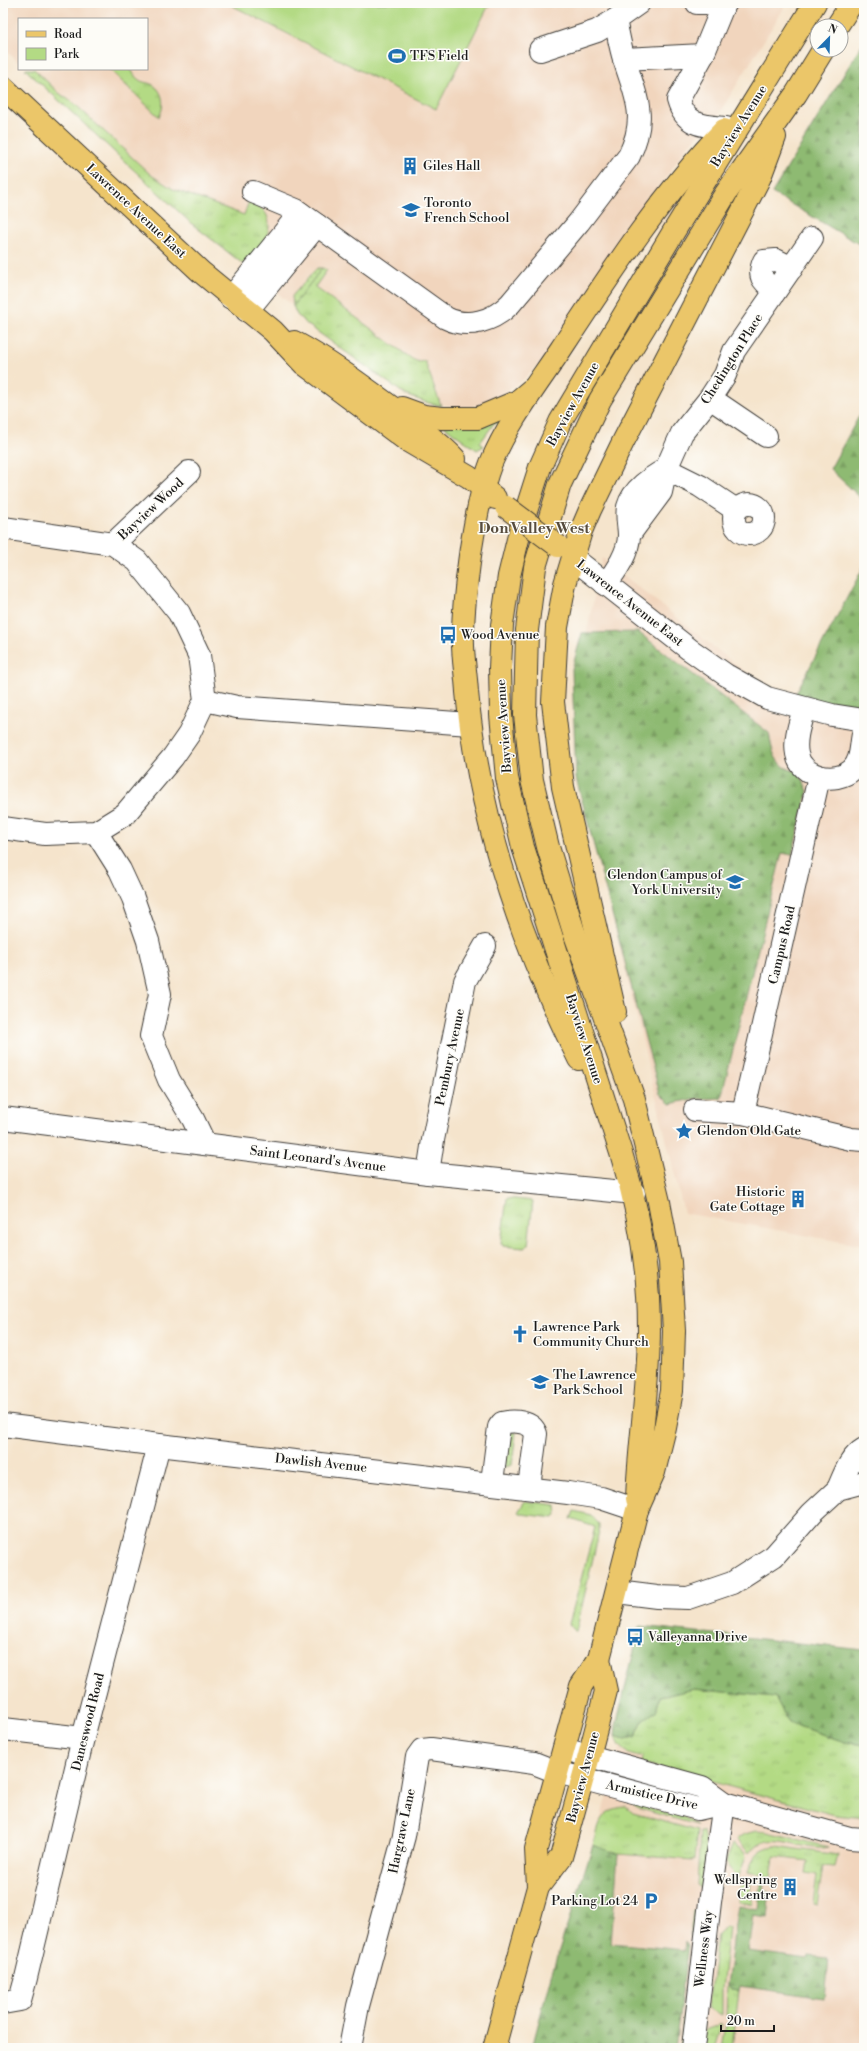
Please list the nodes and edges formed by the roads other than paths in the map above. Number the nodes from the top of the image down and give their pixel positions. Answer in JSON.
{"nodes":[{"id":1,"x":640,"y":3,"type":"edge"},
{"id":2,"x":696,"y":3,"type":"edge"},
{"id":3,"x":815,"y":3,"type":"edge"},
{"id":4,"x":852,"y":3,"type":"edge"},
{"id":5,"x":725,"y":4,"type":"edge"},
{"id":6,"x":843,"y":18,"type":"edge"},
{"id":7,"x":615,"y":20,"type":"junction"},
{"id":8,"x":540,"y":50,"type":"dead end"},
{"id":9,"x":703,"y":55,"type":"junction"},
{"id":10,"x":818,"y":58,"type":"edge"},
{"id":11,"x":624,"y":59,"type":"junction"},
{"id":12,"x":3,"y":87,"type":"edge"},
{"id":13,"x":756,"y":98,"type":"junction"},
{"id":14,"x":791,"y":101,"type":"junction"},
{"id":15,"x":726,"y":128,"type":"junction"},
{"id":16,"x":253,"y":192,"type":"dead end"},
{"id":17,"x":308,"y":219,"type":"junction"},
{"id":18,"x":812,"y":238,"type":"dead end"},
{"id":19,"x":239,"y":304,"type":"junction"},
{"id":20,"x":273,"y":331,"type":"junction"},
{"id":21,"x":538,"y":384,"type":"junction"},
{"id":22,"x":710,"y":398,"type":"junction"},
{"id":23,"x":381,"y":400,"type":"junction"},
{"id":24,"x":766,"y":436,"type":"dead end"},
{"id":25,"x":666,"y":468,"type":"junction"},
{"id":26,"x":190,"y":472,"type":"dead end"},
{"id":27,"x":477,"y":483,"type":"junction"},
{"id":28,"x":736,"y":510,"type":"dead end"},
{"id":29,"x":8,"y":524,"type":"edge"},
{"id":30,"x":114,"y":544,"type":"junction"},
{"id":31,"x":565,"y":552,"type":"junction"},
{"id":32,"x":605,"y":584,"type":"junction"},
{"id":33,"x":204,"y":700,"type":"junction"},
{"id":34,"x":804,"y":709,"type":"junction"},
{"id":35,"x":864,"y":720,"type":"edge"},
{"id":36,"x":470,"y":724,"type":"junction"},
{"id":37,"x":864,"y":730,"type":"edge"},
{"id":38,"x":819,"y":777,"type":"junction"},
{"id":39,"x":3,"y":828,"type":"edge"},
{"id":40,"x":96,"y":832,"type":"junction"},
{"id":41,"x":485,"y":946,"type":"dead end"},
{"id":42,"x":634,"y":1099,"type":"junction"},
{"id":43,"x":695,"y":1110,"type":"dead end"},
{"id":44,"x":743,"y":1113,"type":"junction"},
{"id":45,"x":3,"y":1118,"type":"edge"},
{"id":46,"x":612,"y":1125,"type":"junction"},
{"id":47,"x":864,"y":1140,"type":"edge"},
{"id":48,"x":205,"y":1144,"type":"junction"},
{"id":49,"x":428,"y":1173,"type":"junction"},
{"id":50,"x":634,"y":1194,"type":"junction"},
{"id":51,"x":3,"y":1425,"type":"edge"},
{"id":52,"x":159,"y":1445,"type":"junction"},
{"id":53,"x":864,"y":1449,"type":"edge"},
{"id":54,"x":492,"y":1482,"type":"junction"},
{"id":55,"x":864,"y":1482,"type":"edge"},
{"id":56,"x":529,"y":1487,"type":"junction"},
{"id":57,"x":838,"y":1489,"type":"junction"},
{"id":58,"x":637,"y":1510,"type":"junction"},
{"id":59,"x":617,"y":1592,"type":"junction"},
{"id":60,"x":599,"y":1660,"type":"junction"},
{"id":61,"x":3,"y":1729,"type":"edge"},
{"id":62,"x":83,"y":1738,"type":"junction"},
{"id":63,"x":564,"y":1749,"type":"junction"},
{"id":64,"x":589,"y":1756,"type":"junction"},
{"id":65,"x":557,"y":1772,"type":"junction"},
{"id":66,"x":582,"y":1779,"type":"junction"},
{"id":67,"x":724,"y":1803,"type":"junction"},
{"id":68,"x":864,"y":1839,"type":"edge"},
{"id":69,"x":538,"y":1887,"type":"junction"},
{"id":70,"x":11,"y":2001,"type":"edge"},
{"id":71,"x":350,"y":2048,"type":"edge"},
{"id":72,"x":494,"y":2048,"type":"edge"},
{"id":73,"x":693,"y":2048,"type":"edge"}],
"edges":[{"from":1,"to":7,"type":"street"},
{"from":2,"to":5,"type":"street"},
{"from":3,"to":13,"type":"main road","name":"Bayview Avenue"},
{"from":4,"to":6,"type":"main road"},
{"from":5,"to":9,"type":"street"},
{"from":7,"to":8,"type":"street"},
{"from":7,"to":11,"type":"street"},
{"from":9,"to":11,"type":"street"},
{"from":9,"to":15,"type":"street"},
{"from":10,"to":14,"type":"main road","name":"Bayview Avenue"},
{"from":11,"to":17,"type":"street"},
{"from":12,"to":19,"type":"main road","name":"Lawrence Avenue East"},
{"from":13,"to":15,"type":"main road"},
{"from":13,"to":46,"type":"main road","name":"Bayview Avenue"},
{"from":14,"to":31,"type":"main road"},
{"from":14,"to":42,"type":"main road","name":"Bayview Avenue"},
{"from":15,"to":21,"type":"main road"},
{"from":16,"to":17,"type":"street"},
{"from":17,"to":19,"type":"street"},
{"from":18,"to":22,"type":"street","name":"Chedington Place"},
{"from":19,"to":20,"type":"main road","name":"Lawrence Avenue East"},
{"from":20,"to":23,"type":"main road","name":"Lawrence Avenue East"},
{"from":20,"to":27,"type":"main road","name":"Lawrence Avenue East"},
{"from":21,"to":23,"type":"main road"},
{"from":21,"to":27,"type":"main road"},
{"from":22,"to":24,"type":"street"},
{"from":22,"to":25,"type":"street","name":"Chedington Place"},
{"from":23,"to":27,"type":"main road","name":"Lawrence Avenue East"},
{"from":25,"to":28,"type":"street"},
{"from":25,"to":32,"type":"street","name":"Chedington Place"},
{"from":26,"to":30,"type":"street","name":"Bayview Wood"},
{"from":27,"to":31,"type":"main road","name":"Lawrence Avenue East","bridge":true},
{"from":27,"to":36,"type":"main road"},
{"from":29,"to":30,"type":"street","name":"Bayview Wood"},
{"from":30,"to":33,"type":"street"},
{"from":31,"to":32,"type":"street","name":"Lawrence Avenue East"},
{"from":31,"to":42,"type":"main road"},
{"from":32,"to":34,"type":"street","name":"Lawrence Avenue East"},
{"from":33,"to":36,"type":"street"},
{"from":33,"to":40,"type":"street"},
{"from":34,"to":35,"type":"street"},
{"from":34,"to":38,"type":"street"},
{"from":36,"to":46,"type":"main road"},
{"from":37,"to":38,"type":"street"},
{"from":38,"to":44,"type":"street","name":"Campus Road"},
{"from":39,"to":40,"type":"street"},
{"from":40,"to":48,"type":"street"},
{"from":41,"to":49,"type":"street","name":"Pembury Avenue"},
{"from":42,"to":58,"type":"main road","name":"Bayview Avenue"},
{"from":43,"to":44,"type":"street"},
{"from":44,"to":47,"type":"street"},
{"from":45,"to":48,"type":"street","name":"Saint Leonard's Avenue"},
{"from":46,"to":50,"type":"main road","name":"Bayview Avenue"},
{"from":48,"to":49,"type":"street","name":"Saint Leonard's Avenue"},
{"from":49,"to":50,"type":"street","name":"Saint Leonard's Avenue"},
{"from":50,"to":58,"type":"main road","name":"Bayview Avenue"},
{"from":51,"to":52,"type":"street","name":"Dawlish Avenue"},
{"from":52,"to":54,"type":"street","name":"Dawlish Avenue"},
{"from":52,"to":62,"type":"street","name":"Daneswood Road"},
{"from":53,"to":57,"type":"street"},
{"from":54,"to":56,"type":"street","name":"Dawlish Avenue"},
{"from":54,"to":56,"type":"street"},
{"from":55,"to":57,"type":"street"},
{"from":56,"to":58,"type":"street","name":"Dawlish Avenue"},
{"from":57,"to":59,"type":"street"},
{"from":58,"to":59,"type":"main road","name":"Bayview Avenue"},
{"from":59,"to":60,"type":"main road","name":"Bayview Avenue"},
{"from":60,"to":63,"type":"main road","name":"Bayview Avenue"},
{"from":60,"to":64,"type":"main road","name":"Bayview Avenue"},
{"from":61,"to":62,"type":"street"},
{"from":62,"to":70,"type":"street","name":"Daneswood Road"},
{"from":63,"to":64,"type":"street","name":"Armistice Drive"},
{"from":63,"to":65,"type":"main road","name":"Bayview Avenue"},
{"from":64,"to":66,"type":"main road","name":"Bayview Avenue"},
{"from":64,"to":67,"type":"street","name":"Armistice Drive"},
{"from":65,"to":66,"type":"street","name":"Armistice Drive"},
{"from":65,"to":69,"type":"main road","name":"Bayview Avenue"},
{"from":65,"to":71,"type":"street","name":"Hargrave Lane"},
{"from":66,"to":67,"type":"street","name":"Armistice Drive"},
{"from":66,"to":69,"type":"main road","name":"Bayview Avenue"},
{"from":67,"to":68,"type":"street","name":"Armistice Drive"},
{"from":67,"to":73,"type":"street","name":"Wellness Way"},
{"from":69,"to":72,"type":"main road","name":"Bayview Avenue"}]}
